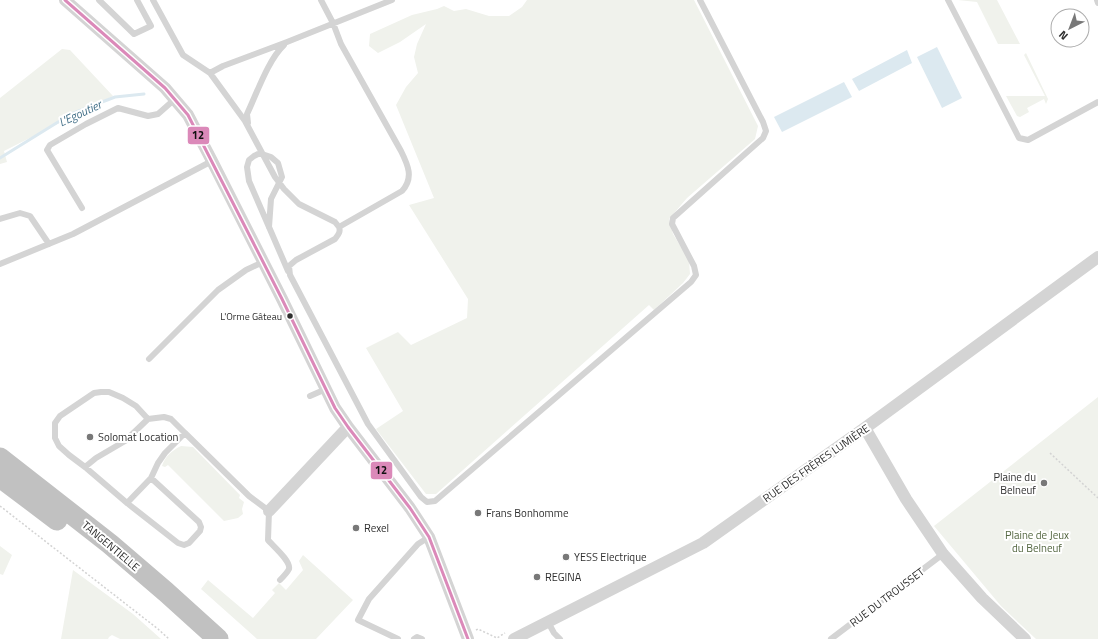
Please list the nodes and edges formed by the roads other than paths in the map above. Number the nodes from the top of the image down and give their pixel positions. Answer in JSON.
{"nodes":[{"id":1,"x":65,"y":0,"type":"edge"},
{"id":2,"x":99,"y":0,"type":"edge"},
{"id":3,"x":137,"y":0,"type":"edge"},
{"id":4,"x":153,"y":0,"type":"edge"},
{"id":5,"x":322,"y":0,"type":"edge"},
{"id":6,"x":392,"y":0,"type":"edge"},
{"id":7,"x":700,"y":0,"type":"edge"},
{"id":8,"x":948,"y":0,"type":"edge"},
{"id":9,"x":1097,"y":0,"type":"edge"},
{"id":10,"x":1098,"y":3,"type":"edge"},
{"id":11,"x":333,"y":23,"type":"junction"},
{"id":12,"x":287,"y":42,"type":"junction"},
{"id":13,"x":210,"y":73,"type":"junction"},
{"id":14,"x":175,"y":99,"type":"junction"},
{"id":15,"x":1098,"y":102,"type":"edge"},
{"id":16,"x":248,"y":127,"type":"junction"},
{"id":17,"x":262,"y":154,"type":"junction"},
{"id":18,"x":212,"y":161,"type":"junction"},
{"id":19,"x":279,"y":182,"type":"junction"},
{"id":20,"x":82,"y":208,"type":"dead end"},
{"id":21,"x":0,"y":219,"type":"edge"},
{"id":22,"x":268,"y":227,"type":"junction"},
{"id":23,"x":339,"y":227,"type":"junction"},
{"id":24,"x":49,"y":244,"type":"junction"},
{"id":25,"x":1098,"y":257,"type":"edge"},
{"id":26,"x":262,"y":262,"type":"junction"},
{"id":27,"x":0,"y":264,"type":"edge"},
{"id":28,"x":290,"y":275,"type":"junction"},
{"id":29,"x":149,"y":359,"type":"dead end"},
{"id":30,"x":326,"y":389,"type":"junction"},
{"id":31,"x":310,"y":396,"type":"dead end"},
{"id":32,"x":148,"y":419,"type":"junction"},
{"id":33,"x":348,"y":427,"type":"junction"},
{"id":34,"x":865,"y":428,"type":"junction"},
{"id":35,"x":185,"y":433,"type":"junction"},
{"id":36,"x":0,"y":458,"type":"edge"},
{"id":37,"x":85,"y":467,"type":"junction"},
{"id":38,"x":0,"y":477,"type":"edge"},
{"id":39,"x":151,"y":478,"type":"junction"},
{"id":40,"x":0,"y":482,"type":"edge"},
{"id":41,"x":127,"y":503,"type":"junction"},
{"id":42,"x":45,"y":511,"type":"junction"},
{"id":43,"x":269,"y":511,"type":"junction"},
{"id":44,"x":429,"y":537,"type":"junction"},
{"id":45,"x":943,"y":554,"type":"junction"},
{"id":46,"x":280,"y":580,"type":"dead end"},
{"id":47,"x":548,"y":622,"type":"junction"},
{"id":48,"x":511,"y":635,"type":"edge"},
{"id":49,"x":197,"y":639,"type":"edge"},
{"id":50,"x":218,"y":639,"type":"edge"},
{"id":51,"x":398,"y":639,"type":"edge"},
{"id":52,"x":414,"y":639,"type":"edge"},
{"id":53,"x":422,"y":639,"type":"edge"},
{"id":54,"x":468,"y":639,"type":"edge"},
{"id":55,"x":560,"y":639,"type":"edge"},
{"id":56,"x":831,"y":639,"type":"edge"},
{"id":57,"x":1025,"y":639,"type":"edge"}],
"edges":[{"from":1,"to":14,"type":"street"},
{"from":2,"to":3,"type":"lane"},
{"from":4,"to":13,"type":"lane"},
{"from":5,"to":11,"type":"lane"},
{"from":6,"to":11,"type":"lane"},
{"from":7,"to":28,"type":"lane"},
{"from":8,"to":15,"type":"lane"},
{"from":9,"to":10,"type":"lane"},
{"from":11,"to":12,"type":"lane"},
{"from":11,"to":23,"type":"lane"},
{"from":12,"to":13,"type":"lane"},
{"from":12,"to":16,"type":"lane"},
{"from":13,"to":16,"type":"lane"},
{"from":14,"to":18,"type":"street"},
{"from":14,"to":20,"type":"lane"},
{"from":16,"to":17,"type":"lane"},
{"from":17,"to":19,"type":"lane"},
{"from":17,"to":22,"type":"lane"},
{"from":18,"to":24,"type":"lane"},
{"from":18,"to":26,"type":"street"},
{"from":19,"to":22,"type":"lane"},
{"from":19,"to":23,"type":"lane"},
{"from":21,"to":24,"type":"lane"},
{"from":22,"to":28,"type":"lane"},
{"from":23,"to":28,"type":"lane"},
{"from":24,"to":27,"type":"lane"},
{"from":25,"to":34,"type":"street","name":"RUE DES FRÈRES LUMIÈRE"},
{"from":26,"to":29,"type":"lane"},
{"from":26,"to":30,"type":"street"},
{"from":30,"to":31,"type":"lane"},
{"from":30,"to":33,"type":"street"},
{"from":32,"to":35,"type":"lane"},
{"from":32,"to":37,"type":"lane"},
{"from":32,"to":37,"type":"lane"},
{"from":33,"to":43,"type":"street"},
{"from":33,"to":44,"type":"street"},
{"from":34,"to":45,"type":"street"},
{"from":34,"to":47,"type":"street","name":"RUE DES FRÈRES LUMIÈRE"},
{"from":35,"to":39,"type":"lane"},
{"from":35,"to":43,"type":"lane"},
{"from":36,"to":50,"type":"highway","name":"TANGENTIELLE"},
{"from":37,"to":41,"type":"lane"},
{"from":38,"to":42,"type":"highway","name":"TANGENTIELLE"},
{"from":39,"to":41,"type":"lane"},
{"from":39,"to":41,"type":"lane"},
{"from":40,"to":42,"type":"highway"},
{"from":42,"to":49,"type":"highway","name":"TANGENTIELLE"},
{"from":43,"to":46,"type":"lane"},
{"from":44,"to":51,"type":"lane"},
{"from":44,"to":54,"type":"street"},
{"from":45,"to":56,"type":"lane","name":"RUE DU TROUSSET"},
{"from":45,"to":57,"type":"street"},
{"from":47,"to":48,"type":"street","name":"RUE DES FRÈRES LUMIÈRE"},
{"from":47,"to":55,"type":"lane"},
{"from":52,"to":53,"type":"lane"}]}
